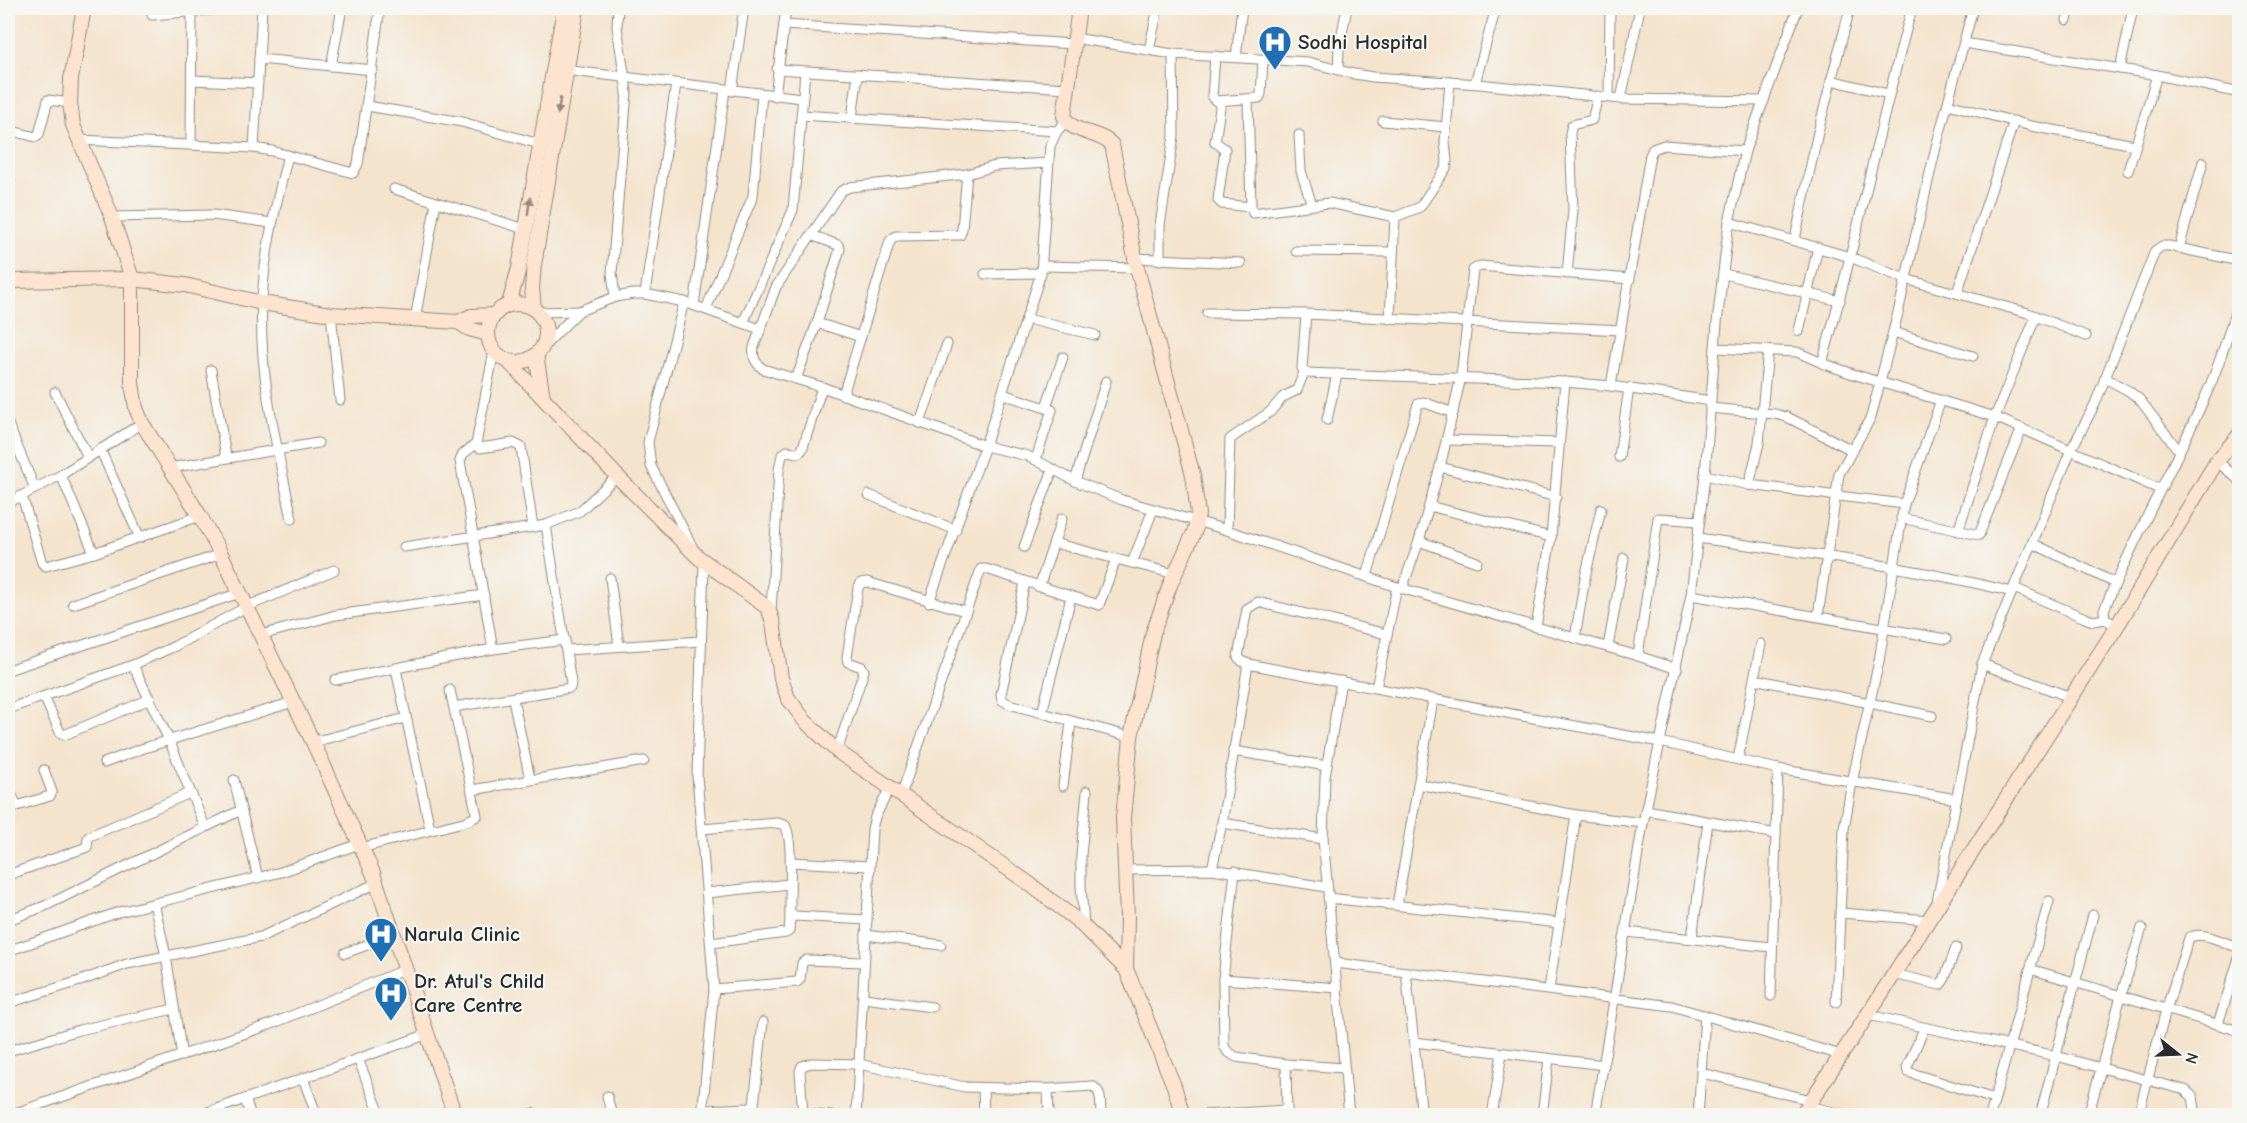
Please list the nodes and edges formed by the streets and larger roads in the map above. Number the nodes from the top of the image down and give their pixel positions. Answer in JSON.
{"nodes":[{"id":1,"x":84,"y":8,"type":"edge"},
{"id":2,"x":233,"y":8,"type":"edge"},
{"id":3,"x":262,"y":8,"type":"edge"},
{"id":4,"x":342,"y":8,"type":"edge"},
{"id":5,"x":380,"y":8,"type":"edge"},
{"id":6,"x":564,"y":8,"type":"edge"},
{"id":7,"x":577,"y":8,"type":"edge"},
{"id":8,"x":618,"y":8,"type":"edge"},
{"id":9,"x":744,"y":8,"type":"edge"},
{"id":10,"x":786,"y":8,"type":"edge"},
{"id":11,"x":1078,"y":8,"type":"edge"},
{"id":12,"x":1158,"y":8,"type":"edge"},
{"id":13,"x":1242,"y":8,"type":"edge"},
{"id":14,"x":1347,"y":8,"type":"edge"},
{"id":15,"x":1496,"y":8,"type":"edge"},
{"id":16,"x":1610,"y":8,"type":"edge"},
{"id":17,"x":1640,"y":8,"type":"edge"},
{"id":18,"x":1798,"y":8,"type":"edge"},
{"id":19,"x":1850,"y":8,"type":"edge"},
{"id":20,"x":1912,"y":8,"type":"edge"},
{"id":21,"x":1973,"y":8,"type":"edge"},
{"id":22,"x":2070,"y":8,"type":"edge"},
{"id":23,"x":2133,"y":8,"type":"edge"},
{"id":24,"x":192,"y":9,"type":"edge"},
{"id":25,"x":152,"y":15,"type":"dead end"},
{"id":26,"x":2067,"y":20,"type":"dead end"},
{"id":27,"x":784,"y":25,"type":"junction"},
{"id":28,"x":1073,"y":41,"type":"junction"},
{"id":29,"x":1964,"y":43,"type":"junction"},
{"id":30,"x":1149,"y":50,"type":"junction"},
{"id":31,"x":1173,"y":54,"type":"junction"},
{"id":32,"x":1215,"y":56,"type":"junction"},
{"id":33,"x":1236,"y":57,"type":"junction"},
{"id":34,"x":260,"y":59,"type":"junction"},
{"id":35,"x":1263,"y":60,"type":"junction"},
{"id":36,"x":331,"y":66,"type":"junction"},
{"id":37,"x":559,"y":69,"type":"junction"},
{"id":38,"x":777,"y":69,"type":"junction"},
{"id":39,"x":2120,"y":69,"type":"junction"},
{"id":40,"x":373,"y":70,"type":"junction"},
{"id":41,"x":1338,"y":70,"type":"junction"},
{"id":42,"x":805,"y":72,"type":"junction"},
{"id":43,"x":858,"y":74,"type":"junction"},
{"id":44,"x":2157,"y":75,"type":"junction"},
{"id":45,"x":626,"y":77,"type":"junction"},
{"id":46,"x":192,"y":80,"type":"junction"},
{"id":47,"x":1831,"y":80,"type":"junction"},
{"id":48,"x":1450,"y":82,"type":"junction"},
{"id":49,"x":258,"y":83,"type":"junction"},
{"id":50,"x":1475,"y":83,"type":"junction"},
{"id":51,"x":676,"y":84,"type":"junction"},
{"id":52,"x":1067,"y":88,"type":"junction"},
{"id":53,"x":728,"y":91,"type":"junction"},
{"id":54,"x":2240,"y":93,"type":"edge"},
{"id":55,"x":762,"y":94,"type":"junction"},
{"id":56,"x":1888,"y":94,"type":"junction"},
{"id":57,"x":775,"y":96,"type":"junction"},
{"id":58,"x":1598,"y":96,"type":"junction"},
{"id":59,"x":1609,"y":97,"type":"junction"},
{"id":60,"x":802,"y":98,"type":"junction"},
{"id":61,"x":1621,"y":99,"type":"junction"},
{"id":62,"x":1248,"y":100,"type":"junction"},
{"id":63,"x":1221,"y":101,"type":"junction"},
{"id":64,"x":1764,"y":101,"type":"junction"},
{"id":65,"x":70,"y":103,"type":"junction"},
{"id":66,"x":1948,"y":104,"type":"junction"},
{"id":67,"x":367,"y":106,"type":"junction"},
{"id":68,"x":801,"y":115,"type":"junction"},
{"id":69,"x":852,"y":118,"type":"junction"},
{"id":70,"x":1383,"y":121,"type":"dead end"},
{"id":71,"x":2014,"y":122,"type":"junction"},
{"id":72,"x":1062,"y":126,"type":"junction"},
{"id":73,"x":1446,"y":127,"type":"junction"},
{"id":74,"x":8,"y":130,"type":"edge"},
{"id":75,"x":1299,"y":135,"type":"dead end"},
{"id":76,"x":79,"y":140,"type":"junction"},
{"id":77,"x":191,"y":144,"type":"junction"},
{"id":78,"x":539,"y":144,"type":"junction"},
{"id":79,"x":2135,"y":145,"type":"junction"},
{"id":80,"x":254,"y":148,"type":"junction"},
{"id":81,"x":1745,"y":151,"type":"junction"},
{"id":82,"x":288,"y":155,"type":"junction"},
{"id":83,"x":2203,"y":162,"type":"dead end"},
{"id":84,"x":1048,"y":163,"type":"junction"},
{"id":85,"x":2128,"y":171,"type":"dead end"},
{"id":86,"x":967,"y":174,"type":"junction"},
{"id":87,"x":393,"y":189,"type":"dead end"},
{"id":88,"x":436,"y":202,"type":"junction"},
{"id":89,"x":1311,"y":205,"type":"junction"},
{"id":90,"x":1251,"y":207,"type":"junction"},
{"id":91,"x":112,"y":217,"type":"junction"},
{"id":92,"x":1395,"y":217,"type":"junction"},
{"id":93,"x":1729,"y":222,"type":"junction"},
{"id":94,"x":272,"y":223,"type":"junction"},
{"id":95,"x":525,"y":229,"type":"junction"},
{"id":96,"x":812,"y":235,"type":"junction"},
{"id":97,"x":1795,"y":239,"type":"junction"},
{"id":98,"x":1818,"y":247,"type":"junction"},
{"id":99,"x":2179,"y":248,"type":"junction"},
{"id":100,"x":1296,"y":251,"type":"dead end"},
{"id":101,"x":1393,"y":252,"type":"junction"},
{"id":102,"x":1850,"y":256,"type":"junction"},
{"id":103,"x":1160,"y":260,"type":"junction"},
{"id":104,"x":2240,"y":261,"type":"edge"},
{"id":105,"x":1136,"y":263,"type":"junction"},
{"id":106,"x":1241,"y":263,"type":"dead end"},
{"id":107,"x":1042,"y":270,"type":"junction"},
{"id":108,"x":985,"y":274,"type":"dead end"},
{"id":109,"x":1567,"y":274,"type":"junction"},
{"id":110,"x":1724,"y":274,"type":"junction"},
{"id":111,"x":132,"y":279,"type":"junction"},
{"id":112,"x":1630,"y":279,"type":"junction"},
{"id":113,"x":1905,"y":279,"type":"junction"},
{"id":114,"x":8,"y":281,"type":"edge"},
{"id":115,"x":1957,"y":293,"type":"junction"},
{"id":116,"x":645,"y":294,"type":"junction"},
{"id":117,"x":1807,"y":295,"type":"junction"},
{"id":118,"x":615,"y":297,"type":"junction"},
{"id":119,"x":2240,"y":297,"type":"edge"},
{"id":120,"x":1840,"y":301,"type":"junction"},
{"id":121,"x":684,"y":302,"type":"junction"},
{"id":122,"x":262,"y":303,"type":"junction"},
{"id":123,"x":509,"y":304,"type":"junction"},
{"id":124,"x":694,"y":305,"type":"junction"},
{"id":125,"x":706,"y":309,"type":"junction"},
{"id":126,"x":536,"y":310,"type":"junction"},
{"id":127,"x":579,"y":311,"type":"junction"},
{"id":128,"x":1207,"y":313,"type":"dead end"},
{"id":129,"x":331,"y":314,"type":"junction"},
{"id":130,"x":1306,"y":314,"type":"junction"},
{"id":131,"x":493,"y":315,"type":"junction"},
{"id":132,"x":2036,"y":316,"type":"junction"},
{"id":133,"x":1026,"y":319,"type":"junction"},
{"id":134,"x":1390,"y":319,"type":"junction"},
{"id":135,"x":415,"y":321,"type":"junction"},
{"id":136,"x":458,"y":322,"type":"junction"},
{"id":137,"x":743,"y":323,"type":"junction"},
{"id":138,"x":817,"y":323,"type":"junction"},
{"id":139,"x":1467,"y":323,"type":"junction"},
{"id":140,"x":760,"y":329,"type":"junction"},
{"id":141,"x":1621,"y":330,"type":"junction"},
{"id":142,"x":1798,"y":331,"type":"dead end"},
{"id":143,"x":1893,"y":332,"type":"junction"},
{"id":144,"x":488,"y":334,"type":"junction"},
{"id":145,"x":1095,"y":335,"type":"dead end"},
{"id":146,"x":2086,"y":336,"type":"dead end"},
{"id":147,"x":861,"y":337,"type":"junction"},
{"id":148,"x":947,"y":344,"type":"dead end"},
{"id":149,"x":1715,"y":348,"type":"junction"},
{"id":150,"x":494,"y":351,"type":"junction"},
{"id":151,"x":540,"y":351,"type":"junction"},
{"id":152,"x":1768,"y":351,"type":"junction"},
{"id":153,"x":1973,"y":356,"type":"dead end"},
{"id":154,"x":1063,"y":357,"type":"dead end"},
{"id":155,"x":508,"y":361,"type":"junction"},
{"id":156,"x":1822,"y":363,"type":"junction"},
{"id":157,"x":212,"y":370,"type":"dead end"},
{"id":158,"x":1304,"y":372,"type":"junction"},
{"id":159,"x":1337,"y":374,"type":"junction"},
{"id":160,"x":1461,"y":377,"type":"junction"},
{"id":161,"x":2105,"y":378,"type":"junction"},
{"id":162,"x":796,"y":379,"type":"junction"},
{"id":163,"x":1106,"y":381,"type":"dead end"},
{"id":164,"x":1880,"y":381,"type":"junction"},
{"id":165,"x":1565,"y":382,"type":"junction"},
{"id":166,"x":1611,"y":386,"type":"junction"},
{"id":167,"x":822,"y":387,"type":"junction"},
{"id":168,"x":1629,"y":388,"type":"junction"},
{"id":169,"x":55,"y":392,"type":"dead end"},
{"id":170,"x":1003,"y":394,"type":"junction"},
{"id":171,"x":843,"y":395,"type":"junction"},
{"id":172,"x":543,"y":399,"type":"junction"},
{"id":173,"x":340,"y":400,"type":"dead end"},
{"id":174,"x":1941,"y":400,"type":"junction"},
{"id":175,"x":1711,"y":404,"type":"junction"},
{"id":176,"x":1046,"y":407,"type":"junction"},
{"id":177,"x":1453,"y":413,"type":"junction"},
{"id":178,"x":1761,"y":413,"type":"junction"},
{"id":179,"x":1995,"y":417,"type":"junction"},
{"id":180,"x":1327,"y":420,"type":"dead end"},
{"id":181,"x":142,"y":423,"type":"junction"},
{"id":182,"x":920,"y":423,"type":"junction"},
{"id":183,"x":8,"y":424,"type":"edge"},
{"id":184,"x":2022,"y":428,"type":"junction"},
{"id":185,"x":2239,"y":436,"type":"edge"},
{"id":186,"x":1447,"y":440,"type":"junction"},
{"id":187,"x":318,"y":443,"type":"dead end"},
{"id":188,"x":1559,"y":443,"type":"junction"},
{"id":189,"x":476,"y":444,"type":"junction"},
{"id":190,"x":985,"y":446,"type":"junction"},
{"id":191,"x":278,"y":448,"type":"junction"},
{"id":192,"x":100,"y":449,"type":"junction"},
{"id":193,"x":1852,"y":450,"type":"junction"},
{"id":194,"x":2071,"y":450,"type":"junction"},
{"id":195,"x":2179,"y":451,"type":"junction"},
{"id":196,"x":88,"y":457,"type":"junction"},
{"id":197,"x":226,"y":457,"type":"junction"},
{"id":198,"x":1619,"y":457,"type":"dead end"},
{"id":199,"x":1036,"y":459,"type":"junction"},
{"id":200,"x":2217,"y":461,"type":"junction"},
{"id":201,"x":1440,"y":467,"type":"junction"},
{"id":202,"x":170,"y":468,"type":"junction"},
{"id":203,"x":1053,"y":469,"type":"junction"},
{"id":204,"x":61,"y":475,"type":"junction"},
{"id":205,"x":1705,"y":475,"type":"junction"},
{"id":206,"x":617,"y":477,"type":"junction"},
{"id":207,"x":1075,"y":481,"type":"junction"},
{"id":208,"x":2240,"y":481,"type":"edge"},
{"id":209,"x":1749,"y":485,"type":"junction"},
{"id":210,"x":35,"y":489,"type":"junction"},
{"id":211,"x":2159,"y":489,"type":"junction"},
{"id":212,"x":869,"y":495,"type":"dead end"},
{"id":213,"x":22,"y":496,"type":"junction"},
{"id":214,"x":1834,"y":496,"type":"junction"},
{"id":215,"x":1556,"y":497,"type":"junction"},
{"id":216,"x":8,"y":503,"type":"edge"},
{"id":217,"x":1904,"y":504,"type":"junction"},
{"id":218,"x":1429,"y":506,"type":"junction"},
{"id":219,"x":1601,"y":509,"type":"dead end"},
{"id":220,"x":1153,"y":510,"type":"junction"},
{"id":221,"x":200,"y":516,"type":"junction"},
{"id":222,"x":1062,"y":518,"type":"dead end"},
{"id":223,"x":1901,"y":518,"type":"junction"},
{"id":224,"x":292,"y":519,"type":"dead end"},
{"id":225,"x":1197,"y":521,"type":"junction"},
{"id":226,"x":1700,"y":521,"type":"junction"},
{"id":227,"x":546,"y":525,"type":"junction"},
{"id":228,"x":533,"y":527,"type":"junction"},
{"id":229,"x":956,"y":530,"type":"junction"},
{"id":230,"x":1227,"y":530,"type":"junction"},
{"id":231,"x":1958,"y":531,"type":"junction"},
{"id":232,"x":473,"y":536,"type":"junction"},
{"id":233,"x":1551,"y":537,"type":"junction"},
{"id":234,"x":140,"y":538,"type":"junction"},
{"id":235,"x":1698,"y":538,"type":"junction"},
{"id":236,"x":1419,"y":541,"type":"junction"},
{"id":237,"x":1054,"y":543,"type":"junction"},
{"id":238,"x":2032,"y":543,"type":"junction"},
{"id":239,"x":404,"y":547,"type":"dead end"},
{"id":240,"x":1024,"y":547,"type":"dead end"},
{"id":241,"x":94,"y":553,"type":"junction"},
{"id":242,"x":221,"y":554,"type":"junction"},
{"id":243,"x":1826,"y":557,"type":"junction"},
{"id":244,"x":1624,"y":558,"type":"dead end"},
{"id":245,"x":1116,"y":559,"type":"junction"},
{"id":246,"x":701,"y":560,"type":"junction"},
{"id":247,"x":1477,"y":562,"type":"dead end"},
{"id":248,"x":1132,"y":563,"type":"junction"},
{"id":249,"x":1895,"y":568,"type":"junction"},
{"id":250,"x":334,"y":570,"type":"dead end"},
{"id":251,"x":1175,"y":574,"type":"junction"},
{"id":252,"x":1367,"y":576,"type":"junction"},
{"id":253,"x":610,"y":578,"type":"dead end"},
{"id":254,"x":1025,"y":582,"type":"junction"},
{"id":255,"x":2115,"y":583,"type":"junction"},
{"id":256,"x":1039,"y":587,"type":"junction"},
{"id":257,"x":1400,"y":588,"type":"junction"},
{"id":258,"x":2013,"y":590,"type":"junction"},
{"id":259,"x":240,"y":593,"type":"junction"},
{"id":260,"x":484,"y":595,"type":"junction"},
{"id":261,"x":1690,"y":595,"type":"junction"},
{"id":262,"x":1071,"y":597,"type":"junction"},
{"id":263,"x":929,"y":602,"type":"junction"},
{"id":264,"x":73,"y":604,"type":"dead end"},
{"id":265,"x":246,"y":607,"type":"junction"},
{"id":266,"x":965,"y":611,"type":"junction"},
{"id":267,"x":771,"y":614,"type":"junction"},
{"id":268,"x":1818,"y":616,"type":"junction"},
{"id":269,"x":2111,"y":622,"type":"junction"},
{"id":270,"x":1536,"y":627,"type":"junction"},
{"id":271,"x":1884,"y":628,"type":"junction"},
{"id":272,"x":1386,"y":634,"type":"junction"},
{"id":273,"x":261,"y":635,"type":"junction"},
{"id":274,"x":1575,"y":638,"type":"junction"},
{"id":275,"x":565,"y":639,"type":"junction"},
{"id":276,"x":1946,"y":639,"type":"dead end"},
{"id":277,"x":701,"y":641,"type":"junction"},
{"id":278,"x":1761,"y":644,"type":"dead end"},
{"id":279,"x":619,"y":646,"type":"junction"},
{"id":280,"x":1608,"y":647,"type":"junction"},
{"id":281,"x":493,"y":649,"type":"junction"},
{"id":282,"x":567,"y":650,"type":"junction"},
{"id":283,"x":1638,"y":656,"type":"junction"},
{"id":284,"x":1248,"y":664,"type":"junction"},
{"id":285,"x":1982,"y":664,"type":"junction"},
{"id":286,"x":133,"y":665,"type":"junction"},
{"id":287,"x":396,"y":669,"type":"junction"},
{"id":288,"x":1677,"y":669,"type":"junction"},
{"id":289,"x":8,"y":670,"type":"edge"},
{"id":290,"x":1754,"y":679,"type":"junction"},
{"id":291,"x":334,"y":680,"type":"dead end"},
{"id":292,"x":1341,"y":681,"type":"junction"},
{"id":293,"x":1376,"y":688,"type":"junction"},
{"id":294,"x":450,"y":690,"type":"dead end"},
{"id":295,"x":44,"y":696,"type":"junction"},
{"id":296,"x":2070,"y":697,"type":"junction"},
{"id":297,"x":150,"y":699,"type":"junction"},
{"id":298,"x":513,"y":699,"type":"junction"},
{"id":299,"x":1432,"y":700,"type":"junction"},
{"id":300,"x":293,"y":702,"type":"junction"},
{"id":301,"x":1870,"y":703,"type":"junction"},
{"id":302,"x":454,"y":707,"type":"junction"},
{"id":303,"x":8,"y":709,"type":"edge"},
{"id":304,"x":1042,"y":713,"type":"junction"},
{"id":305,"x":1932,"y":716,"type":"dead end"},
{"id":306,"x":406,"y":718,"type":"junction"},
{"id":307,"x":1071,"y":722,"type":"junction"},
{"id":308,"x":1131,"y":737,"type":"junction"},
{"id":309,"x":169,"y":740,"type":"junction"},
{"id":310,"x":313,"y":742,"type":"junction"},
{"id":311,"x":1660,"y":742,"type":"junction"},
{"id":312,"x":837,"y":751,"type":"junction"},
{"id":313,"x":1233,"y":751,"type":"junction"},
{"id":314,"x":1738,"y":759,"type":"junction"},
{"id":315,"x":644,"y":761,"type":"dead end"},
{"id":316,"x":104,"y":763,"type":"dead end"},
{"id":317,"x":1327,"y":766,"type":"junction"},
{"id":318,"x":1778,"y":769,"type":"junction"},
{"id":319,"x":44,"y":770,"type":"dead end"},
{"id":320,"x":530,"y":779,"type":"junction"},
{"id":321,"x":234,"y":780,"type":"dead end"},
{"id":322,"x":1852,"y":782,"type":"junction"},
{"id":323,"x":1418,"y":784,"type":"junction"},
{"id":324,"x":1063,"y":786,"type":"dead end"},
{"id":325,"x":8,"y":787,"type":"edge"},
{"id":326,"x":472,"y":790,"type":"junction"},
{"id":327,"x":896,"y":791,"type":"junction"},
{"id":328,"x":1088,"y":791,"type":"dead end"},
{"id":329,"x":190,"y":793,"type":"junction"},
{"id":330,"x":1957,"y":799,"type":"junction"},
{"id":331,"x":11,"y":807,"type":"edge"},
{"id":332,"x":241,"y":810,"type":"junction"},
{"id":333,"x":1646,"y":810,"type":"junction"},
{"id":334,"x":1576,"y":815,"type":"junction"},
{"id":335,"x":1708,"y":822,"type":"junction"},
{"id":336,"x":1222,"y":823,"type":"junction"},
{"id":337,"x":1643,"y":823,"type":"junction"},
{"id":338,"x":204,"y":827,"type":"junction"},
{"id":339,"x":430,"y":829,"type":"junction"},
{"id":340,"x":701,"y":829,"type":"junction"},
{"id":341,"x":1776,"y":834,"type":"junction"},
{"id":342,"x":1323,"y":839,"type":"junction"},
{"id":343,"x":360,"y":846,"type":"junction"},
{"id":344,"x":790,"y":862,"type":"junction"},
{"id":345,"x":869,"y":866,"type":"junction"},
{"id":346,"x":1212,"y":869,"type":"junction"},
{"id":347,"x":1125,"y":870,"type":"junction"},
{"id":348,"x":1235,"y":871,"type":"junction"},
{"id":349,"x":8,"y":875,"type":"edge"},
{"id":350,"x":258,"y":878,"type":"junction"},
{"id":351,"x":377,"y":883,"type":"junction"},
{"id":352,"x":789,"y":884,"type":"junction"},
{"id":353,"x":1326,"y":887,"type":"junction"},
{"id":354,"x":706,"y":893,"type":"junction"},
{"id":355,"x":1328,"y":898,"type":"junction"},
{"id":356,"x":2049,"y":901,"type":"dead end"},
{"id":357,"x":154,"y":903,"type":"junction"},
{"id":358,"x":1397,"y":906,"type":"junction"},
{"id":359,"x":1841,"y":913,"type":"junction"},
{"id":360,"x":1932,"y":914,"type":"junction"},
{"id":361,"x":2093,"y":915,"type":"dead end"},
{"id":362,"x":790,"y":919,"type":"junction"},
{"id":363,"x":8,"y":920,"type":"edge"},
{"id":364,"x":867,"y":920,"type":"junction"},
{"id":365,"x":1559,"y":922,"type":"junction"},
{"id":366,"x":1084,"y":927,"type":"junction"},
{"id":367,"x":2142,"y":928,"type":"dead end"},
{"id":368,"x":1626,"y":932,"type":"junction"},
{"id":369,"x":866,"y":934,"type":"junction"},
{"id":370,"x":394,"y":935,"type":"junction"},
{"id":371,"x":1692,"y":938,"type":"junction"},
{"id":372,"x":711,"y":943,"type":"junction"},
{"id":373,"x":941,"y":945,"type":"dead end"},
{"id":374,"x":1772,"y":946,"type":"junction"},
{"id":375,"x":1956,"y":948,"type":"dead end"},
{"id":376,"x":2240,"y":948,"type":"edge"},
{"id":377,"x":8,"y":951,"type":"edge"},
{"id":378,"x":345,"y":953,"type":"dead end"},
{"id":379,"x":2240,"y":955,"type":"edge"},
{"id":380,"x":166,"y":956,"type":"junction"},
{"id":381,"x":864,"y":962,"type":"junction"},
{"id":382,"x":1336,"y":963,"type":"junction"},
{"id":383,"x":406,"y":969,"type":"junction"},
{"id":384,"x":1126,"y":969,"type":"junction"},
{"id":385,"x":2030,"y":969,"type":"junction"},
{"id":386,"x":1406,"y":972,"type":"junction"},
{"id":387,"x":1894,"y":974,"type":"junction"},
{"id":388,"x":1223,"y":979,"type":"junction"},
{"id":389,"x":2076,"y":982,"type":"junction"},
{"id":390,"x":1338,"y":988,"type":"junction"},
{"id":391,"x":714,"y":989,"type":"junction"},
{"id":392,"x":1549,"y":989,"type":"junction"},
{"id":393,"x":1771,"y":996,"type":"dead end"},
{"id":394,"x":2121,"y":996,"type":"junction"},
{"id":395,"x":864,"y":998,"type":"junction"},
{"id":396,"x":1615,"y":998,"type":"junction"},
{"id":397,"x":1836,"y":1002,"type":"dead end"},
{"id":398,"x":8,"y":1003,"type":"edge"},
{"id":399,"x":932,"y":1007,"type":"dead end"},
{"id":400,"x":174,"y":1009,"type":"junction"},
{"id":401,"x":2166,"y":1010,"type":"junction"},
{"id":402,"x":1705,"y":1015,"type":"junction"},
{"id":403,"x":1868,"y":1015,"type":"junction"},
{"id":404,"x":763,"y":1022,"type":"dead end"},
{"id":405,"x":2218,"y":1024,"type":"junction"},
{"id":406,"x":1924,"y":1029,"type":"junction"},
{"id":407,"x":2240,"y":1031,"type":"edge"},
{"id":408,"x":428,"y":1034,"type":"junction"},
{"id":409,"x":1413,"y":1042,"type":"junction"},
{"id":410,"x":2008,"y":1045,"type":"junction"},
{"id":411,"x":8,"y":1051,"type":"edge"},
{"id":412,"x":1502,"y":1053,"type":"junction"},
{"id":413,"x":1841,"y":1055,"type":"junction"},
{"id":414,"x":182,"y":1056,"type":"junction"},
{"id":415,"x":2056,"y":1056,"type":"junction"},
{"id":416,"x":358,"y":1059,"type":"junction"},
{"id":417,"x":1550,"y":1059,"type":"junction"},
{"id":418,"x":859,"y":1064,"type":"junction"},
{"id":419,"x":1286,"y":1064,"type":"junction"},
{"id":420,"x":1604,"y":1065,"type":"junction"},
{"id":421,"x":1344,"y":1068,"type":"junction"},
{"id":422,"x":2101,"y":1068,"type":"junction"},
{"id":423,"x":1702,"y":1072,"type":"junction"},
{"id":424,"x":303,"y":1078,"type":"junction"},
{"id":425,"x":2148,"y":1079,"type":"junction"},
{"id":426,"x":983,"y":1088,"type":"junction"},
{"id":427,"x":1048,"y":1089,"type":"junction"},
{"id":428,"x":607,"y":1096,"type":"dead end"},
{"id":429,"x":245,"y":1099,"type":"junction"},
{"id":430,"x":1995,"y":1099,"type":"junction"},
{"id":431,"x":1806,"y":1107,"type":"edge"},
{"id":432,"x":8,"y":1109,"type":"edge"},
{"id":433,"x":703,"y":1113,"type":"edge"},
{"id":434,"x":1287,"y":1113,"type":"edge"},
{"id":435,"x":803,"y":1115,"type":"edge"},
{"id":436,"x":197,"y":1116,"type":"edge"},
{"id":437,"x":251,"y":1116,"type":"edge"},
{"id":438,"x":317,"y":1116,"type":"edge"},
{"id":439,"x":381,"y":1116,"type":"edge"},
{"id":440,"x":455,"y":1116,"type":"edge"},
{"id":441,"x":612,"y":1116,"type":"edge"},
{"id":442,"x":833,"y":1116,"type":"edge"},
{"id":443,"x":856,"y":1116,"type":"edge"},
{"id":444,"x":984,"y":1116,"type":"edge"},
{"id":445,"x":1048,"y":1116,"type":"edge"},
{"id":446,"x":1101,"y":1116,"type":"edge"},
{"id":447,"x":1185,"y":1116,"type":"edge"},
{"id":448,"x":1349,"y":1116,"type":"edge"},
{"id":449,"x":1422,"y":1116,"type":"edge"},
{"id":450,"x":1492,"y":1116,"type":"edge"},
{"id":451,"x":1542,"y":1116,"type":"edge"},
{"id":452,"x":1595,"y":1116,"type":"edge"},
{"id":453,"x":1698,"y":1116,"type":"edge"},
{"id":454,"x":1851,"y":1116,"type":"edge"},
{"id":455,"x":1990,"y":1116,"type":"edge"},
{"id":456,"x":2040,"y":1116,"type":"edge"},
{"id":457,"x":2088,"y":1116,"type":"edge"},
{"id":458,"x":2138,"y":1116,"type":"edge"},
{"id":459,"x":2196,"y":1116,"type":"edge"}],
"edges":[{"from":1,"to":65,"type":"street"},
{"from":2,"to":24,"type":"street"},
{"from":3,"to":34,"type":"street"},
{"from":4,"to":36,"type":"street"},
{"from":5,"to":40,"type":"street"},
{"from":6,"to":37,"type":"street"},
{"from":7,"to":37,"type":"street"},
{"from":8,"to":45,"type":"street"},
{"from":9,"to":53,"type":"street"},
{"from":10,"to":27,"type":"street"},
{"from":11,"to":28,"type":"street"},
{"from":12,"to":30,"type":"street"},
{"from":13,"to":33,"type":"street"},
{"from":14,"to":41,"type":"street"},
{"from":15,"to":50,"type":"street"},
{"from":16,"to":59,"type":"street"},
{"from":17,"to":61,"type":"street"},
{"from":18,"to":64,"type":"street"},
{"from":19,"to":47,"type":"street"},
{"from":20,"to":56,"type":"street"},
{"from":21,"to":29,"type":"street"},
{"from":22,"to":26,"type":"street"},
{"from":23,"to":39,"type":"street"},
{"from":24,"to":25,"type":"street"},
{"from":24,"to":46,"type":"street"},
{"from":27,"to":28,"type":"street"},
{"from":27,"to":38,"type":"street"},
{"from":28,"to":30,"type":"street"},
{"from":28,"to":52,"type":"street"},
{"from":29,"to":39,"type":"street"},
{"from":29,"to":66,"type":"street"},
{"from":30,"to":31,"type":"street"},
{"from":31,"to":32,"type":"street"},
{"from":31,"to":103,"type":"street"},
{"from":32,"to":33,"type":"street"},
{"from":32,"to":63,"type":"street"},
{"from":33,"to":35,"type":"street"},
{"from":34,"to":36,"type":"street"},
{"from":34,"to":49,"type":"street"},
{"from":35,"to":41,"type":"street"},
{"from":35,"to":62,"type":"street"},
{"from":36,"to":40,"type":"street"},
{"from":37,"to":45,"type":"street"},
{"from":37,"to":78,"type":"street"},
{"from":37,"to":126,"type":"street","one_way":true},
{"from":38,"to":42,"type":"street"},
{"from":38,"to":57,"type":"street"},
{"from":39,"to":44,"type":"street"},
{"from":40,"to":67,"type":"street"},
{"from":41,"to":48,"type":"street"},
{"from":42,"to":43,"type":"street"},
{"from":42,"to":60,"type":"street"},
{"from":43,"to":52,"type":"street"},
{"from":43,"to":69,"type":"street"},
{"from":44,"to":54,"type":"street"},
{"from":44,"to":79,"type":"street"},
{"from":45,"to":51,"type":"street"},
{"from":45,"to":118,"type":"street"},
{"from":46,"to":49,"type":"street"},
{"from":46,"to":77,"type":"street"},
{"from":47,"to":56,"type":"street"},
{"from":47,"to":97,"type":"street"},
{"from":48,"to":50,"type":"street"},
{"from":48,"to":73,"type":"street"},
{"from":49,"to":80,"type":"street"},
{"from":50,"to":58,"type":"street"},
{"from":51,"to":53,"type":"street"},
{"from":51,"to":116,"type":"street"},
{"from":52,"to":72,"type":"street"},
{"from":53,"to":55,"type":"street"},
{"from":53,"to":124,"type":"street"},
{"from":55,"to":57,"type":"street"},
{"from":55,"to":125,"type":"street"},
{"from":56,"to":102,"type":"street"},
{"from":57,"to":60,"type":"street"},
{"from":58,"to":59,"type":"street"},
{"from":58,"to":109,"type":"street"},
{"from":59,"to":61,"type":"street"},
{"from":60,"to":68,"type":"street"},
{"from":61,"to":64,"type":"street"},
{"from":62,"to":63,"type":"street"},
{"from":62,"to":90,"type":"street"},
{"from":63,"to":90,"type":"street"},
{"from":64,"to":81,"type":"street"},
{"from":65,"to":74,"type":"street"},
{"from":65,"to":76,"type":"street"},
{"from":66,"to":71,"type":"street"},
{"from":66,"to":113,"type":"street"},
{"from":67,"to":78,"type":"street"},
{"from":67,"to":82,"type":"street"},
{"from":68,"to":69,"type":"street"},
{"from":68,"to":137,"type":"street"},
{"from":69,"to":72,"type":"street"},
{"from":70,"to":73,"type":"street"},
{"from":71,"to":79,"type":"street"},
{"from":71,"to":115,"type":"street"},
{"from":72,"to":84,"type":"street"},
{"from":72,"to":105,"type":"street"},
{"from":73,"to":92,"type":"street"},
{"from":75,"to":89,"type":"street"},
{"from":76,"to":77,"type":"street"},
{"from":76,"to":91,"type":"street"},
{"from":77,"to":80,"type":"street"},
{"from":95,"to":78,"type":"street","one_way":true},
{"from":79,"to":85,"type":"street"},
{"from":80,"to":82,"type":"street"},
{"from":81,"to":93,"type":"street"},
{"from":81,"to":112,"type":"street"},
{"from":82,"to":94,"type":"street"},
{"from":83,"to":99,"type":"street"},
{"from":84,"to":86,"type":"street"},
{"from":84,"to":107,"type":"street"},
{"from":86,"to":96,"type":"street"},
{"from":86,"to":147,"type":"street"},
{"from":87,"to":88,"type":"street"},
{"from":88,"to":95,"type":"street"},
{"from":88,"to":135,"type":"street"},
{"from":89,"to":90,"type":"street"},
{"from":89,"to":92,"type":"street"},
{"from":91,"to":94,"type":"street"},
{"from":91,"to":111,"type":"street"},
{"from":92,"to":101,"type":"street"},
{"from":93,"to":97,"type":"street"},
{"from":93,"to":110,"type":"street"},
{"from":94,"to":122,"type":"street"},
{"from":95,"to":123,"type":"street"},
{"from":96,"to":138,"type":"street"},
{"from":96,"to":140,"type":"street"},
{"from":97,"to":98,"type":"street"},
{"from":98,"to":102,"type":"street"},
{"from":98,"to":117,"type":"street"},
{"from":99,"to":104,"type":"street"},
{"from":99,"to":161,"type":"street"},
{"from":100,"to":101,"type":"street"},
{"from":101,"to":134,"type":"street"},
{"from":102,"to":113,"type":"street"},
{"from":102,"to":120,"type":"street"},
{"from":103,"to":105,"type":"street"},
{"from":103,"to":106,"type":"street"},
{"from":105,"to":107,"type":"street"},
{"from":105,"to":225,"type":"street"},
{"from":107,"to":108,"type":"street"},
{"from":107,"to":133,"type":"street"},
{"from":109,"to":112,"type":"street"},
{"from":109,"to":139,"type":"street"},
{"from":110,"to":117,"type":"street"},
{"from":110,"to":149,"type":"street"},
{"from":111,"to":114,"type":"street"},
{"from":111,"to":122,"type":"street"},
{"from":111,"to":181,"type":"street"},
{"from":112,"to":141,"type":"street"},
{"from":113,"to":115,"type":"street"},
{"from":113,"to":143,"type":"street"},
{"from":115,"to":132,"type":"street"},
{"from":116,"to":118,"type":"street"},
{"from":116,"to":121,"type":"street"},
{"from":117,"to":120,"type":"street"},
{"from":117,"to":142,"type":"street"},
{"from":118,"to":127,"type":"street"},
{"from":119,"to":195,"type":"street"},
{"from":120,"to":156,"type":"street"},
{"from":121,"to":124,"type":"street"},
{"from":121,"to":246,"type":"street"},
{"from":122,"to":129,"type":"street"},
{"from":122,"to":191,"type":"street"},
{"from":123,"to":126,"type":"street"},
{"from":123,"to":131,"type":"street"},
{"from":124,"to":125,"type":"street"},
{"from":125,"to":137,"type":"street"},
{"from":126,"to":127,"type":"street"},
{"from":126,"to":151,"type":"street"},
{"from":127,"to":151,"type":"street"},
{"from":128,"to":130,"type":"street"},
{"from":129,"to":135,"type":"street"},
{"from":129,"to":173,"type":"street"},
{"from":130,"to":134,"type":"street"},
{"from":130,"to":158,"type":"street"},
{"from":131,"to":136,"type":"street"},
{"from":131,"to":144,"type":"street"},
{"from":132,"to":146,"type":"street"},
{"from":132,"to":179,"type":"street"},
{"from":133,"to":145,"type":"street"},
{"from":133,"to":170,"type":"street"},
{"from":134,"to":139,"type":"street"},
{"from":135,"to":136,"type":"street"},
{"from":136,"to":144,"type":"street"},
{"from":137,"to":140,"type":"street"},
{"from":138,"to":147,"type":"street"},
{"from":138,"to":162,"type":"street"},
{"from":139,"to":141,"type":"street"},
{"from":139,"to":160,"type":"street"},
{"from":140,"to":162,"type":"street"},
{"from":141,"to":166,"type":"street"},
{"from":143,"to":153,"type":"street"},
{"from":143,"to":164,"type":"street"},
{"from":144,"to":150,"type":"street"},
{"from":147,"to":171,"type":"street"},
{"from":148,"to":182,"type":"street"},
{"from":149,"to":152,"type":"street"},
{"from":149,"to":175,"type":"street"},
{"from":150,"to":155,"type":"street"},
{"from":150,"to":189,"type":"street"},
{"from":151,"to":155,"type":"street"},
{"from":151,"to":172,"type":"street"},
{"from":152,"to":156,"type":"street"},
{"from":152,"to":178,"type":"street"},
{"from":154,"to":176,"type":"street"},
{"from":155,"to":172,"type":"street"},
{"from":156,"to":164,"type":"street"},
{"from":157,"to":197,"type":"street"},
{"from":158,"to":159,"type":"street"},
{"from":158,"to":230,"type":"street"},
{"from":159,"to":160,"type":"street"},
{"from":159,"to":180,"type":"street"},
{"from":160,"to":165,"type":"street"},
{"from":160,"to":177,"type":"street"},
{"from":161,"to":194,"type":"street"},
{"from":161,"to":195,"type":"street"},
{"from":162,"to":167,"type":"street"},
{"from":163,"to":207,"type":"street"},
{"from":164,"to":174,"type":"street"},
{"from":164,"to":193,"type":"street"},
{"from":165,"to":166,"type":"street"},
{"from":165,"to":188,"type":"street"},
{"from":166,"to":168,"type":"street"},
{"from":167,"to":171,"type":"street"},
{"from":167,"to":267,"type":"street"},
{"from":168,"to":175,"type":"street"},
{"from":168,"to":198,"type":"street"},
{"from":169,"to":196,"type":"street"},
{"from":170,"to":176,"type":"street"},
{"from":170,"to":190,"type":"street"},
{"from":171,"to":182,"type":"street"},
{"from":172,"to":206,"type":"street"},
{"from":174,"to":179,"type":"street"},
{"from":174,"to":217,"type":"street"},
{"from":175,"to":178,"type":"street"},
{"from":175,"to":205,"type":"street"},
{"from":176,"to":199,"type":"street"},
{"from":177,"to":186,"type":"street"},
{"from":177,"to":252,"type":"street"},
{"from":178,"to":193,"type":"street"},
{"from":178,"to":209,"type":"street"},
{"from":179,"to":184,"type":"street"},
{"from":179,"to":231,"type":"street"},
{"from":181,"to":192,"type":"street"},
{"from":181,"to":202,"type":"street"},
{"from":182,"to":190,"type":"street"},
{"from":183,"to":210,"type":"street"},
{"from":184,"to":194,"type":"street"},
{"from":184,"to":231,"type":"street"},
{"from":185,"to":200,"type":"street"},
{"from":186,"to":188,"type":"street"},
{"from":186,"to":201,"type":"street"},
{"from":187,"to":191,"type":"street"},
{"from":188,"to":215,"type":"street"},
{"from":189,"to":228,"type":"street"},
{"from":189,"to":232,"type":"street"},
{"from":190,"to":199,"type":"street"},
{"from":190,"to":229,"type":"street"},
{"from":191,"to":197,"type":"street"},
{"from":191,"to":224,"type":"street"},
{"from":192,"to":196,"type":"street"},
{"from":192,"to":234,"type":"street"},
{"from":193,"to":214,"type":"street"},
{"from":194,"to":211,"type":"street"},
{"from":194,"to":238,"type":"street"},
{"from":195,"to":211,"type":"street"},
{"from":196,"to":204,"type":"street"},
{"from":197,"to":202,"type":"street"},
{"from":199,"to":203,"type":"street"},
{"from":200,"to":208,"type":"street"},
{"from":200,"to":269,"type":"street"},
{"from":201,"to":215,"type":"street"},
{"from":201,"to":218,"type":"street"},
{"from":202,"to":221,"type":"street"},
{"from":203,"to":207,"type":"street"},
{"from":203,"to":240,"type":"street"},
{"from":204,"to":210,"type":"street"},
{"from":204,"to":241,"type":"street"},
{"from":205,"to":209,"type":"street"},
{"from":205,"to":226,"type":"street"},
{"from":206,"to":227,"type":"street"},
{"from":206,"to":246,"type":"street"},
{"from":207,"to":220,"type":"street"},
{"from":209,"to":214,"type":"street"},
{"from":210,"to":213,"type":"street"},
{"from":211,"to":255,"type":"street"},
{"from":212,"to":229,"type":"street"},
{"from":213,"to":216,"type":"street"},
{"from":213,"to":241,"type":"street"},
{"from":214,"to":217,"type":"street"},
{"from":214,"to":243,"type":"street"},
{"from":215,"to":233,"type":"street"},
{"from":217,"to":223,"type":"street"},
{"from":218,"to":233,"type":"street"},
{"from":218,"to":236,"type":"street"},
{"from":219,"to":274,"type":"street"},
{"from":220,"to":225,"type":"street"},
{"from":220,"to":248,"type":"street"},
{"from":221,"to":234,"type":"street"},
{"from":221,"to":242,"type":"street"},
{"from":222,"to":237,"type":"street"},
{"from":223,"to":231,"type":"street"},
{"from":223,"to":249,"type":"street"},
{"from":225,"to":230,"type":"street"},
{"from":225,"to":251,"type":"street"},
{"from":226,"to":235,"type":"street"},
{"from":226,"to":283,"type":"street"},
{"from":227,"to":228,"type":"street"},
{"from":227,"to":275,"type":"street"},
{"from":228,"to":232,"type":"street"},
{"from":229,"to":263,"type":"street"},
{"from":230,"to":252,"type":"street"},
{"from":232,"to":239,"type":"street"},
{"from":232,"to":260,"type":"street"},
{"from":233,"to":270,"type":"street"},
{"from":234,"to":241,"type":"street"},
{"from":235,"to":243,"type":"street"},
{"from":235,"to":261,"type":"street"},
{"from":236,"to":247,"type":"street"},
{"from":236,"to":257,"type":"street"},
{"from":237,"to":245,"type":"street"},
{"from":237,"to":256,"type":"street"},
{"from":238,"to":255,"type":"street"},
{"from":238,"to":258,"type":"street"},
{"from":242,"to":259,"type":"street"},
{"from":242,"to":264,"type":"street"},
{"from":243,"to":249,"type":"street"},
{"from":243,"to":268,"type":"street"},
{"from":244,"to":280,"type":"street"},
{"from":245,"to":248,"type":"street"},
{"from":245,"to":262,"type":"street"},
{"from":246,"to":267,"type":"street"},
{"from":246,"to":277,"type":"street"},
{"from":248,"to":251,"type":"street"},
{"from":249,"to":258,"type":"street"},
{"from":249,"to":271,"type":"street"},
{"from":250,"to":265,"type":"street"},
{"from":251,"to":308,"type":"street"},
{"from":252,"to":257,"type":"street"},
{"from":253,"to":279,"type":"street"},
{"from":254,"to":256,"type":"street"},
{"from":254,"to":266,"type":"street"},
{"from":254,"to":304,"type":"street"},
{"from":255,"to":269,"type":"street"},
{"from":256,"to":262,"type":"street"},
{"from":257,"to":270,"type":"street"},
{"from":257,"to":272,"type":"street"},
{"from":258,"to":269,"type":"street"},
{"from":258,"to":285,"type":"street"},
{"from":259,"to":265,"type":"street"},
{"from":259,"to":289,"type":"street"},
{"from":260,"to":273,"type":"street"},
{"from":260,"to":281,"type":"street"},
{"from":261,"to":268,"type":"street"},
{"from":261,"to":288,"type":"street"},
{"from":262,"to":304,"type":"street"},
{"from":263,"to":266,"type":"street"},
{"from":263,"to":312,"type":"street"},
{"from":265,"to":273,"type":"street"},
{"from":265,"to":286,"type":"street"},
{"from":266,"to":327,"type":"street"},
{"from":267,"to":312,"type":"street"},
{"from":268,"to":271,"type":"street"},
{"from":269,"to":296,"type":"street"},
{"from":270,"to":274,"type":"street"},
{"from":271,"to":276,"type":"street"},
{"from":271,"to":301,"type":"street"},
{"from":272,"to":284,"type":"street"},
{"from":272,"to":293,"type":"street"},
{"from":273,"to":300,"type":"street"},
{"from":274,"to":280,"type":"street"},
{"from":275,"to":281,"type":"street"},
{"from":275,"to":282,"type":"street"},
{"from":277,"to":279,"type":"street"},
{"from":277,"to":340,"type":"street"},
{"from":278,"to":290,"type":"street"},
{"from":279,"to":282,"type":"street"},
{"from":280,"to":283,"type":"street"},
{"from":281,"to":287,"type":"street"},
{"from":282,"to":298,"type":"street"},
{"from":283,"to":288,"type":"street"},
{"from":284,"to":292,"type":"street"},
{"from":284,"to":313,"type":"street"},
{"from":285,"to":296,"type":"street"},
{"from":285,"to":330,"type":"street"},
{"from":286,"to":295,"type":"street"},
{"from":286,"to":297,"type":"street"},
{"from":287,"to":291,"type":"street"},
{"from":287,"to":306,"type":"street"},
{"from":288,"to":311,"type":"street"},
{"from":290,"to":301,"type":"street"},
{"from":290,"to":314,"type":"street"},
{"from":292,"to":293,"type":"street"},
{"from":292,"to":317,"type":"street"},
{"from":293,"to":299,"type":"street"},
{"from":294,"to":302,"type":"street"},
{"from":295,"to":297,"type":"street"},
{"from":295,"to":303,"type":"street"},
{"from":296,"to":360,"type":"street"},
{"from":297,"to":309,"type":"street"},
{"from":298,"to":302,"type":"street"},
{"from":298,"to":320,"type":"street"},
{"from":299,"to":311,"type":"street"},
{"from":299,"to":323,"type":"street"},
{"from":300,"to":309,"type":"street"},
{"from":300,"to":310,"type":"street"},
{"from":301,"to":305,"type":"street"},
{"from":301,"to":322,"type":"street"},
{"from":302,"to":326,"type":"street"},
{"from":304,"to":307,"type":"street"},
{"from":306,"to":310,"type":"street"},
{"from":306,"to":339,"type":"street"},
{"from":307,"to":308,"type":"street"},
{"from":307,"to":324,"type":"street"},
{"from":308,"to":347,"type":"street"},
{"from":309,"to":316,"type":"street"},
{"from":309,"to":329,"type":"street"},
{"from":310,"to":343,"type":"street"},
{"from":311,"to":314,"type":"street"},
{"from":311,"to":333,"type":"street"},
{"from":312,"to":327,"type":"street"},
{"from":313,"to":317,"type":"street"},
{"from":313,"to":336,"type":"street"},
{"from":314,"to":318,"type":"street"},
{"from":315,"to":320,"type":"street"},
{"from":317,"to":342,"type":"street"},
{"from":318,"to":322,"type":"street"},
{"from":318,"to":341,"type":"street"},
{"from":319,"to":331,"type":"street"},
{"from":320,"to":326,"type":"street"},
{"from":321,"to":332,"type":"street"},
{"from":322,"to":330,"type":"street"},
{"from":322,"to":359,"type":"street"},
{"from":323,"to":334,"type":"street"},
{"from":323,"to":358,"type":"street"},
{"from":325,"to":331,"type":"street"},
{"from":326,"to":339,"type":"street"},
{"from":327,"to":345,"type":"street"},
{"from":327,"to":366,"type":"street"},
{"from":328,"to":366,"type":"street"},
{"from":329,"to":338,"type":"street"},
{"from":329,"to":349,"type":"street"},
{"from":330,"to":360,"type":"street"},
{"from":332,"to":338,"type":"street"},
{"from":332,"to":350,"type":"street"},
{"from":333,"to":335,"type":"street"},
{"from":333,"to":337,"type":"street"},
{"from":334,"to":337,"type":"street"},
{"from":334,"to":365,"type":"street"},
{"from":335,"to":341,"type":"street"},
{"from":335,"to":371,"type":"street"},
{"from":336,"to":342,"type":"street"},
{"from":336,"to":346,"type":"street"},
{"from":337,"to":368,"type":"street"},
{"from":338,"to":363,"type":"street"},
{"from":339,"to":343,"type":"street"},
{"from":340,"to":344,"type":"street"},
{"from":340,"to":354,"type":"street"},
{"from":341,"to":374,"type":"street"},
{"from":342,"to":353,"type":"street"},
{"from":343,"to":350,"type":"street"},
{"from":343,"to":351,"type":"street"},
{"from":344,"to":345,"type":"street"},
{"from":344,"to":352,"type":"street"},
{"from":345,"to":364,"type":"street"},
{"from":346,"to":347,"type":"street"},
{"from":346,"to":348,"type":"street"},
{"from":347,"to":384,"type":"street"},
{"from":348,"to":353,"type":"street"},
{"from":348,"to":388,"type":"street"},
{"from":350,"to":357,"type":"street"},
{"from":351,"to":370,"type":"street"},
{"from":351,"to":380,"type":"street"},
{"from":352,"to":354,"type":"street"},
{"from":352,"to":362,"type":"street"},
{"from":353,"to":355,"type":"street"},
{"from":354,"to":372,"type":"street"},
{"from":355,"to":358,"type":"street"},
{"from":355,"to":382,"type":"street"},
{"from":356,"to":385,"type":"street"},
{"from":357,"to":377,"type":"street"},
{"from":357,"to":380,"type":"street"},
{"from":358,"to":365,"type":"street"},
{"from":359,"to":360,"type":"street"},
{"from":359,"to":397,"type":"street"},
{"from":360,"to":387,"type":"street"},
{"from":361,"to":389,"type":"street"},
{"from":362,"to":364,"type":"street"},
{"from":362,"to":372,"type":"street"},
{"from":364,"to":369,"type":"street"},
{"from":365,"to":392,"type":"street"},
{"from":366,"to":384,"type":"street"},
{"from":367,"to":394,"type":"street"},
{"from":368,"to":371,"type":"street"},
{"from":368,"to":396,"type":"street"},
{"from":369,"to":373,"type":"street"},
{"from":369,"to":381,"type":"street"},
{"from":370,"to":378,"type":"street"},
{"from":370,"to":383,"type":"street"},
{"from":371,"to":374,"type":"street"},
{"from":372,"to":391,"type":"street"},
{"from":374,"to":393,"type":"street"},
{"from":375,"to":387,"type":"street"},
{"from":376,"to":401,"type":"street"},
{"from":379,"to":405,"type":"street"},
{"from":380,"to":398,"type":"street"},
{"from":380,"to":400,"type":"street"},
{"from":381,"to":391,"type":"street"},
{"from":381,"to":395,"type":"street"},
{"from":382,"to":386,"type":"street"},
{"from":382,"to":390,"type":"street"},
{"from":383,"to":408,"type":"street"},
{"from":383,"to":414,"type":"street"},
{"from":384,"to":447,"type":"street"},
{"from":385,"to":389,"type":"street"},
{"from":385,"to":410,"type":"street"},
{"from":386,"to":392,"type":"street"},
{"from":386,"to":409,"type":"street"},
{"from":387,"to":403,"type":"street"},
{"from":388,"to":390,"type":"street"},
{"from":388,"to":419,"type":"street"},
{"from":389,"to":394,"type":"street"},
{"from":389,"to":415,"type":"street"},
{"from":390,"to":421,"type":"street"},
{"from":391,"to":433,"type":"street"},
{"from":392,"to":396,"type":"street"},
{"from":394,"to":401,"type":"street"},
{"from":394,"to":422,"type":"street"},
{"from":395,"to":399,"type":"street"},
{"from":395,"to":418,"type":"street"},
{"from":396,"to":402,"type":"street"},
{"from":396,"to":420,"type":"street"},
{"from":400,"to":411,"type":"street"},
{"from":400,"to":414,"type":"street"},
{"from":401,"to":405,"type":"street"},
{"from":401,"to":425,"type":"street"},
{"from":402,"to":413,"type":"street"},
{"from":402,"to":423,"type":"street"},
{"from":403,"to":406,"type":"street"},
{"from":403,"to":413,"type":"street"},
{"from":404,"to":433,"type":"street"},
{"from":405,"to":407,"type":"street"},
{"from":406,"to":410,"type":"street"},
{"from":406,"to":430,"type":"street"},
{"from":408,"to":416,"type":"street"},
{"from":408,"to":440,"type":"street"},
{"from":409,"to":412,"type":"street"},
{"from":409,"to":449,"type":"street"},
{"from":410,"to":415,"type":"street"},
{"from":410,"to":430,"type":"street"},
{"from":412,"to":417,"type":"street"},
{"from":412,"to":450,"type":"street"},
{"from":413,"to":431,"type":"street"},
{"from":414,"to":432,"type":"street"},
{"from":415,"to":422,"type":"street"},
{"from":415,"to":456,"type":"street"},
{"from":416,"to":424,"type":"street"},
{"from":416,"to":439,"type":"street"},
{"from":417,"to":420,"type":"street"},
{"from":417,"to":451,"type":"street"},
{"from":418,"to":426,"type":"street"},
{"from":418,"to":435,"type":"street"},
{"from":418,"to":443,"type":"street"},
{"from":419,"to":421,"type":"street"},
{"from":419,"to":434,"type":"street"},
{"from":420,"to":452,"type":"street"},
{"from":421,"to":448,"type":"street"},
{"from":422,"to":425,"type":"street"},
{"from":422,"to":457,"type":"street"},
{"from":423,"to":431,"type":"street"},
{"from":423,"to":453,"type":"street"},
{"from":424,"to":429,"type":"street"},
{"from":424,"to":438,"type":"street"},
{"from":425,"to":458,"type":"street"},
{"from":425,"to":459,"type":"street"},
{"from":426,"to":427,"type":"street"},
{"from":426,"to":444,"type":"street"},
{"from":427,"to":445,"type":"street"},
{"from":427,"to":446,"type":"street"},
{"from":428,"to":441,"type":"street"},
{"from":429,"to":436,"type":"street"},
{"from":429,"to":437,"type":"street"},
{"from":430,"to":455,"type":"street"},
{"from":431,"to":454,"type":"street"},
{"from":434,"to":447,"type":"street"},
{"from":435,"to":442,"type":"street"}]}
